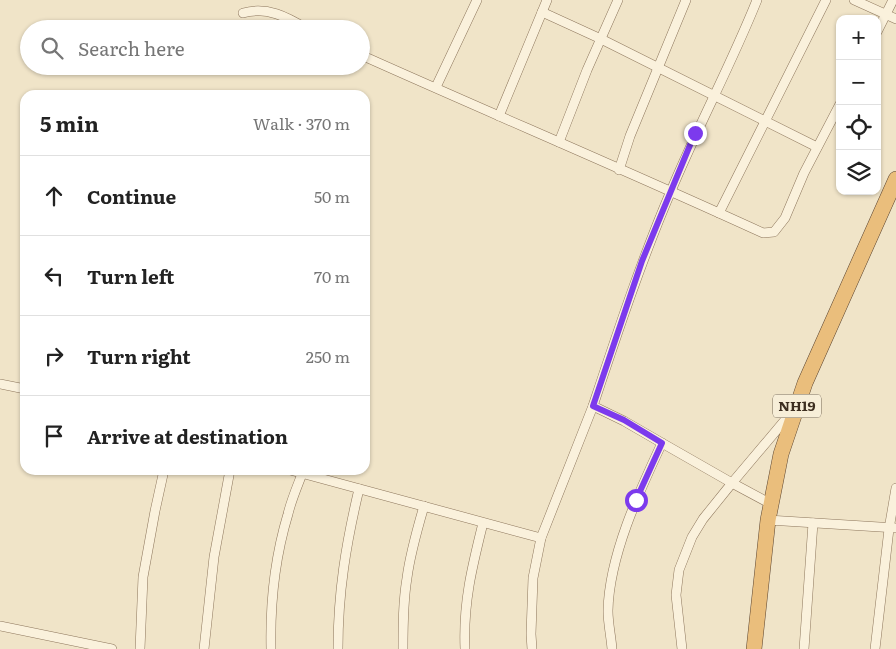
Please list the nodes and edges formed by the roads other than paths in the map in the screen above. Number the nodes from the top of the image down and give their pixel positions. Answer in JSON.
{"nodes":[{"id":1,"x":476,"y":0,"type":"edge"},
{"id":2,"x":547,"y":0,"type":"edge"},
{"id":3,"x":618,"y":0,"type":"edge"},
{"id":4,"x":686,"y":0,"type":"edge"},
{"id":5,"x":757,"y":0,"type":"edge"},
{"id":6,"x":826,"y":0,"type":"edge"},
{"id":7,"x":854,"y":0,"type":"edge"},
{"id":8,"x":893,"y":0,"type":"edge"},
{"id":9,"x":542,"y":12,"type":"junction"},
{"id":10,"x":243,"y":13,"type":"dead end"},
{"id":11,"x":887,"y":14,"type":"junction"},
{"id":12,"x":896,"y":19,"type":"edge"},
{"id":13,"x":292,"y":20,"type":"edge"},
{"id":14,"x":881,"y":25,"type":"edge"},
{"id":15,"x":601,"y":39,"type":"junction"},
{"id":16,"x":370,"y":60,"type":"edge"},
{"id":17,"x":658,"y":67,"type":"junction"},
{"id":18,"x":436,"y":88,"type":"junction"},
{"id":19,"x":714,"y":95,"type":"junction"},
{"id":20,"x":839,"y":105,"type":"edge"},
{"id":21,"x":499,"y":116,"type":"junction"},
{"id":22,"x":765,"y":121,"type":"junction"},
{"id":23,"x":559,"y":142,"type":"junction"},
{"id":24,"x":817,"y":147,"type":"junction"},
{"id":25,"x":619,"y":170,"type":"junction"},
{"id":26,"x":896,"y":179,"type":"edge"},
{"id":27,"x":670,"y":191,"type":"junction"},
{"id":28,"x":719,"y":213,"type":"junction"},
{"id":29,"x":0,"y":384,"type":"edge"},
{"id":30,"x":20,"y":388,"type":"edge"},
{"id":31,"x":593,"y":406,"type":"junction"},
{"id":32,"x":796,"y":408,"type":"junction"},
{"id":33,"x":662,"y":443,"type":"junction"},
{"id":34,"x":163,"y":475,"type":"edge"},
{"id":35,"x":229,"y":475,"type":"edge"},
{"id":36,"x":302,"y":475,"type":"edge"},
{"id":37,"x":306,"y":475,"type":"edge"},
{"id":38,"x":732,"y":483,"type":"junction"},
{"id":39,"x":896,"y":488,"type":"edge"},
{"id":40,"x":358,"y":489,"type":"junction"},
{"id":41,"x":771,"y":504,"type":"junction"},
{"id":42,"x":424,"y":506,"type":"junction"},
{"id":43,"x":768,"y":520,"type":"junction"},
{"id":44,"x":483,"y":523,"type":"junction"},
{"id":45,"x":813,"y":523,"type":"junction"},
{"id":46,"x":892,"y":528,"type":"edge"},
{"id":47,"x":541,"y":538,"type":"junction"},
{"id":48,"x":0,"y":626,"type":"edge"},
{"id":49,"x":102,"y":648,"type":"edge"},
{"id":50,"x":112,"y":649,"type":"edge"},
{"id":51,"x":140,"y":649,"type":"edge"},
{"id":52,"x":204,"y":649,"type":"edge"},
{"id":53,"x":271,"y":649,"type":"edge"},
{"id":54,"x":338,"y":649,"type":"edge"},
{"id":55,"x":403,"y":649,"type":"edge"},
{"id":56,"x":465,"y":649,"type":"edge"},
{"id":57,"x":532,"y":649,"type":"edge"},
{"id":58,"x":612,"y":649,"type":"edge"},
{"id":59,"x":682,"y":649,"type":"edge"},
{"id":60,"x":754,"y":649,"type":"edge"},
{"id":61,"x":804,"y":649,"type":"edge"},
{"id":62,"x":875,"y":649,"type":"edge"}],
"edges":[{"from":1,"to":18,"type":"street"},
{"from":2,"to":9,"type":"street"},
{"from":3,"to":15,"type":"street"},
{"from":4,"to":17,"type":"street"},
{"from":5,"to":19,"type":"street"},
{"from":6,"to":22,"type":"street"},
{"from":7,"to":11,"type":"street"},
{"from":8,"to":11,"type":"street"},
{"from":9,"to":15,"type":"street"},
{"from":9,"to":21,"type":"street"},
{"from":10,"to":13,"type":"street"},
{"from":11,"to":12,"type":"street"},
{"from":11,"to":14,"type":"street"},
{"from":15,"to":17,"type":"street"},
{"from":15,"to":23,"type":"street"},
{"from":16,"to":18,"type":"street"},
{"from":17,"to":19,"type":"street"},
{"from":17,"to":25,"type":"street"},
{"from":18,"to":21,"type":"street"},
{"from":19,"to":22,"type":"street"},
{"from":19,"to":27,"type":"street"},
{"from":20,"to":24,"type":"street"},
{"from":21,"to":23,"type":"street"},
{"from":22,"to":24,"type":"street"},
{"from":22,"to":28,"type":"street"},
{"from":23,"to":25,"type":"street"},
{"from":24,"to":28,"type":"street"},
{"from":25,"to":27,"type":"street"},
{"from":26,"to":32,"type":"highway","number":"NH19"},
{"from":27,"to":28,"type":"street"},
{"from":27,"to":31,"type":"street"},
{"from":29,"to":30,"type":"street"},
{"from":31,"to":33,"type":"street"},
{"from":31,"to":47,"type":"street"},
{"from":32,"to":38,"type":"street"},
{"from":32,"to":41,"type":"highway","number":"NH19"},
{"from":33,"to":38,"type":"street"},
{"from":33,"to":58,"type":"street"},
{"from":34,"to":51,"type":"street"},
{"from":35,"to":52,"type":"street"},
{"from":36,"to":53,"type":"street"},
{"from":37,"to":40,"type":"street"},
{"from":38,"to":41,"type":"street"},
{"from":38,"to":59,"type":"street"},
{"from":39,"to":46,"type":"street"},
{"from":40,"to":42,"type":"street"},
{"from":40,"to":54,"type":"street"},
{"from":41,"to":43,"type":"highway","number":"NH19"},
{"from":42,"to":44,"type":"street"},
{"from":42,"to":55,"type":"street"},
{"from":43,"to":45,"type":"street"},
{"from":43,"to":60,"type":"highway","number":"NH19"},
{"from":44,"to":47,"type":"street"},
{"from":44,"to":56,"type":"street"},
{"from":45,"to":46,"type":"street"},
{"from":45,"to":61,"type":"street"},
{"from":46,"to":62,"type":"street"},
{"from":47,"to":57,"type":"street"},
{"from":48,"to":49,"type":"street"},
{"from":49,"to":50,"type":"street"}]}
